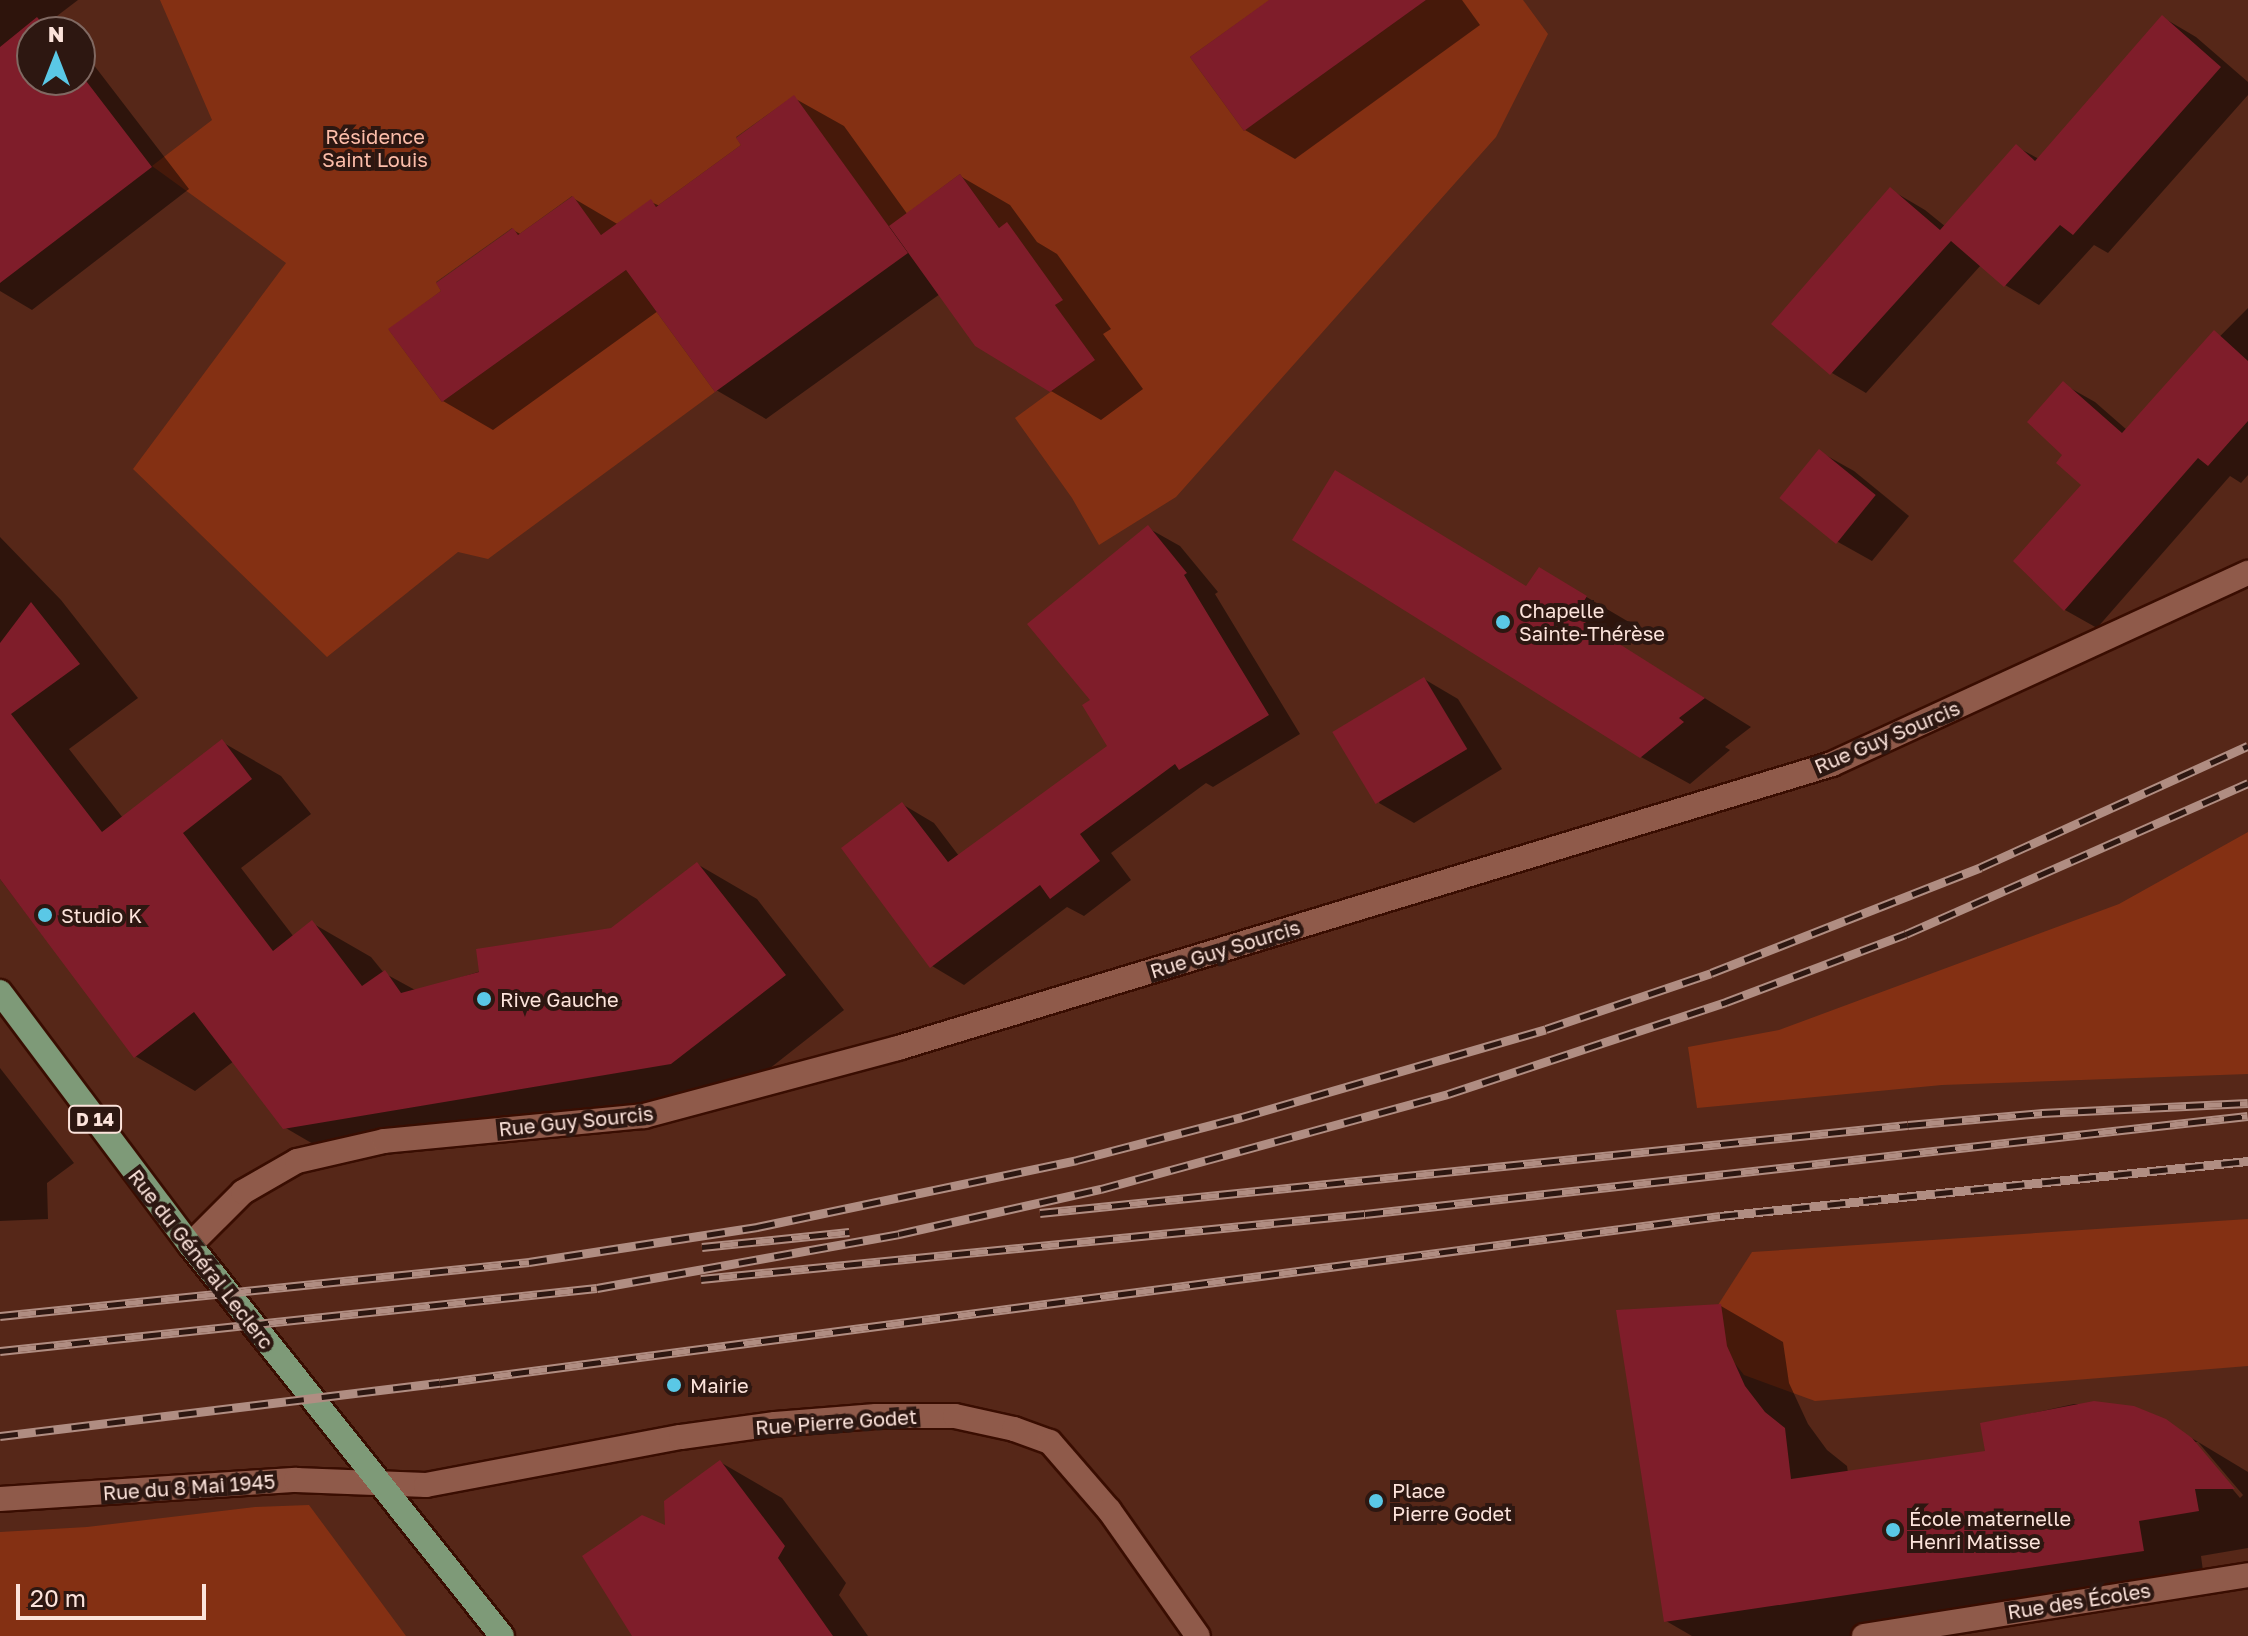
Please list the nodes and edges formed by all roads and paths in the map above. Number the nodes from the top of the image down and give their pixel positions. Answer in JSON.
{"nodes":[{"id":1,"x":2248,"y":573,"type":"edge"},
{"id":2,"x":0,"y":992,"type":"edge"},
{"id":3,"x":190,"y":1245,"type":"junction"},
{"id":4,"x":378,"y":1485,"type":"junction"},
{"id":5,"x":0,"y":1499,"type":"edge"},
{"id":6,"x":2248,"y":1575,"type":"edge"},
{"id":7,"x":502,"y":1636,"type":"edge"},
{"id":8,"x":1198,"y":1636,"type":"edge"},
{"id":9,"x":1864,"y":1636,"type":"edge"}],
"edges":[{"from":1,"to":3,"type":"street","name":"Rue Guy Sourcis"},
{"from":2,"to":3,"type":"main road","name":"Rue du Général Leclerc","number":"D 14"},
{"from":3,"to":4,"type":"main road","name":"Rue du Général Leclerc","number":"D 14"},
{"from":4,"to":5,"type":"street","name":"Rue du 8 Mai 1945"},
{"from":4,"to":7,"type":"main road","number":"D 14"},
{"from":4,"to":8,"type":"street","name":"Rue Pierre Godet"},
{"from":6,"to":9,"type":"street","name":"Rue des Écoles"}]}
